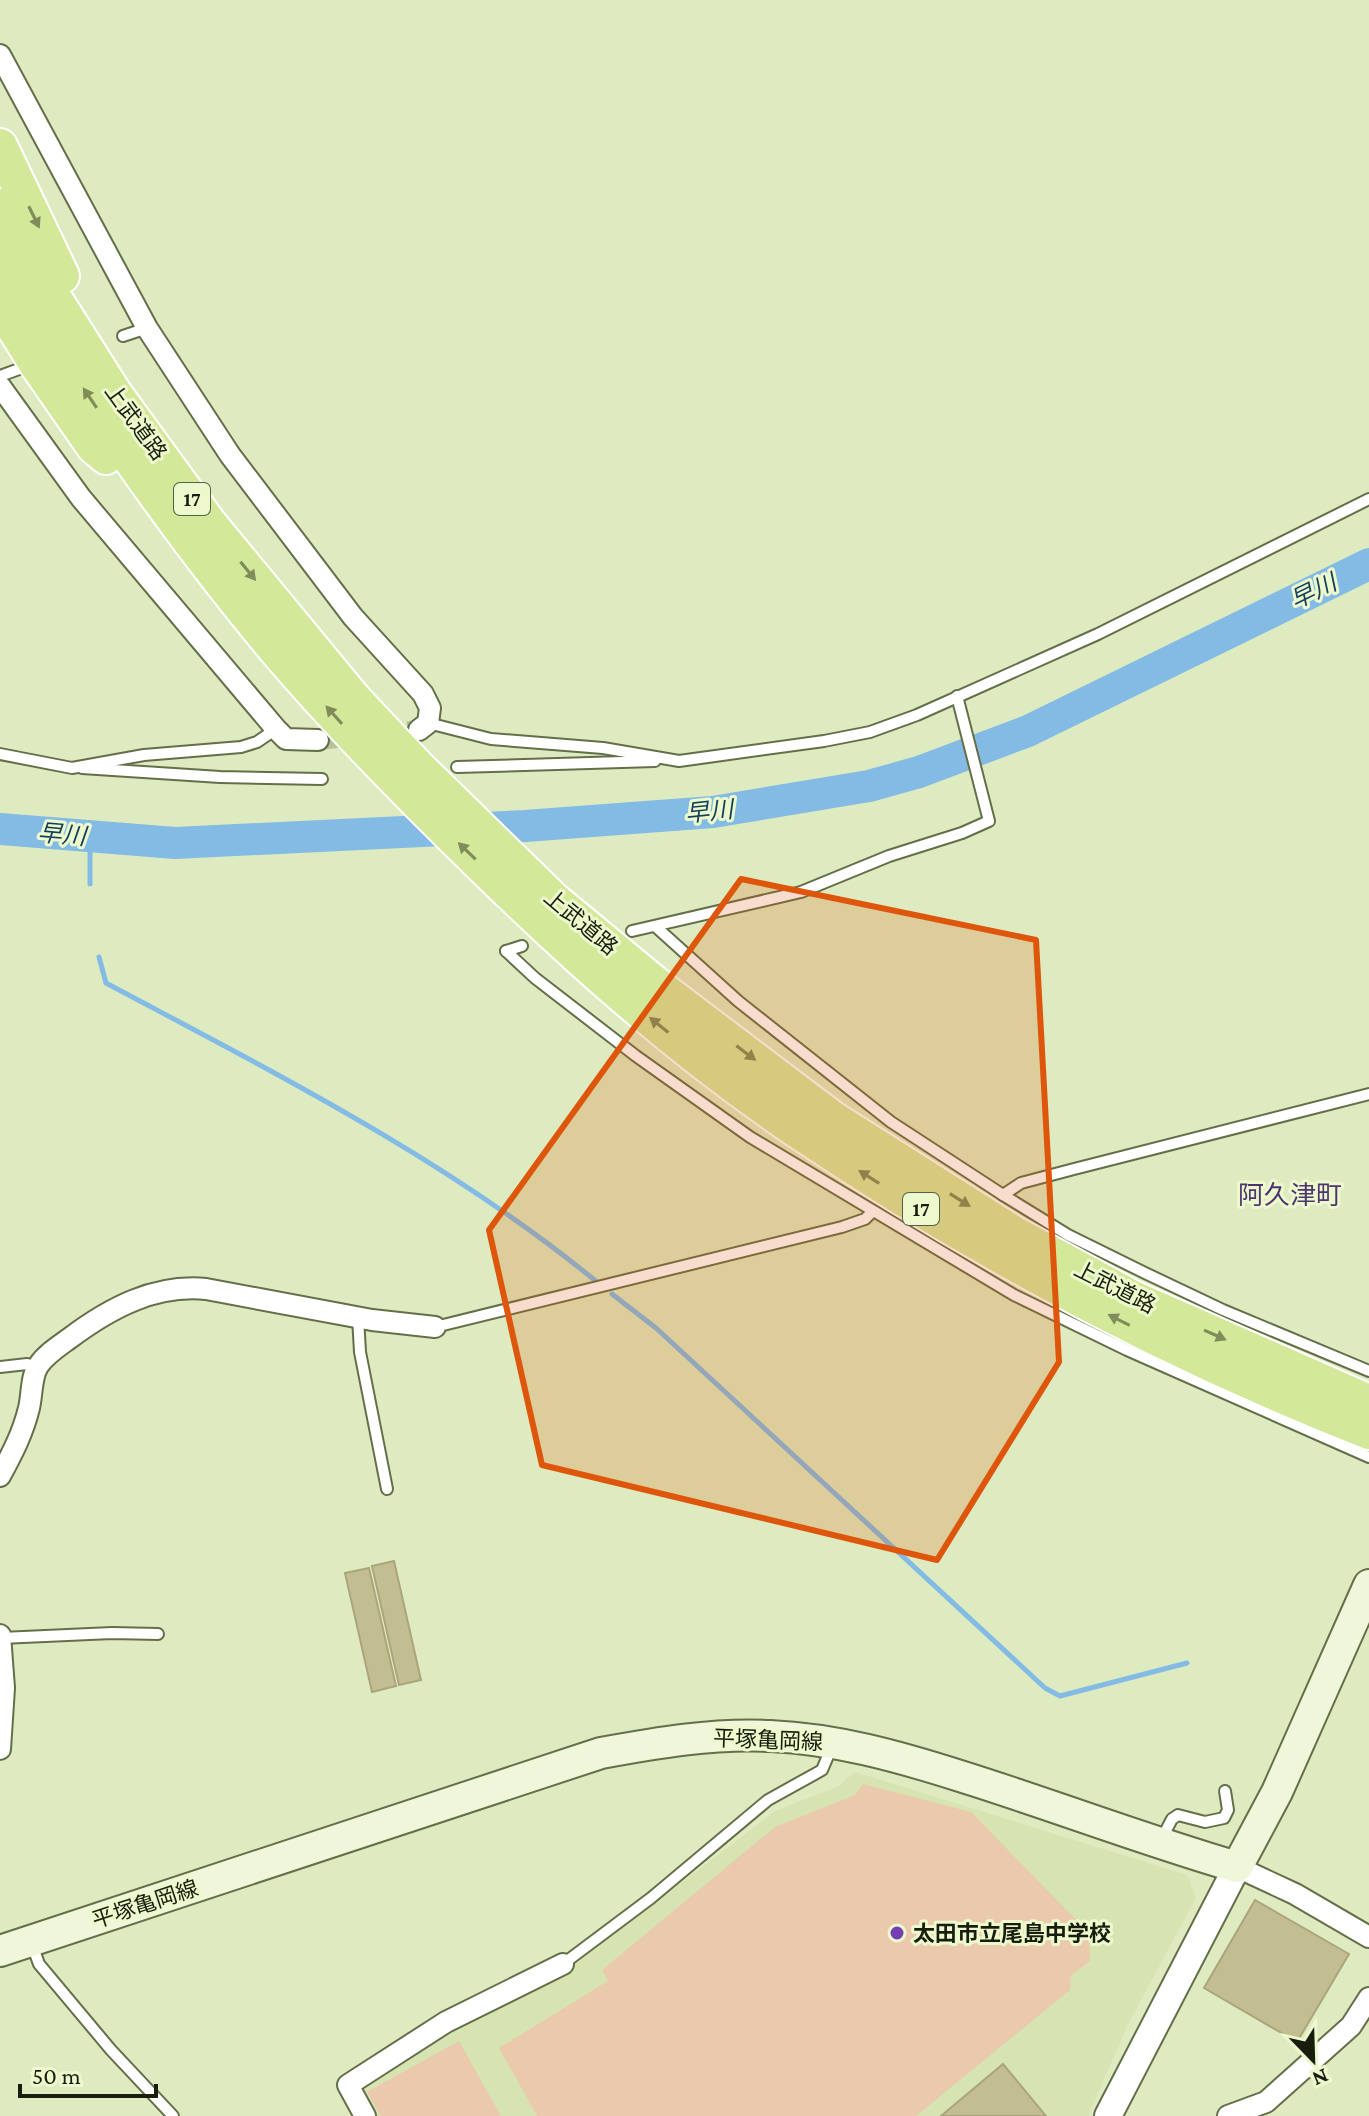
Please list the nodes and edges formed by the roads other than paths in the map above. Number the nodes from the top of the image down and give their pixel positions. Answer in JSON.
{"nodes":[{"id":1,"x":0,"y":55,"type":"edge"},
{"id":2,"x":0,"y":146,"type":"edge"},
{"id":3,"x":0,"y":206,"type":"edge"},
{"id":4,"x":0,"y":257,"type":"edge"},
{"id":5,"x":0,"y":305,"type":"edge"},
{"id":6,"x":147,"y":328,"type":"junction"},
{"id":7,"x":123,"y":336,"type":"dead end"},
{"id":8,"x":22,"y":368,"type":"dead end"},
{"id":9,"x":0,"y":376,"type":"edge"},
{"id":10,"x":0,"y":386,"type":"edge"},
{"id":11,"x":1369,"y":499,"type":"edge"},
{"id":12,"x":161,"y":504,"type":"junction"},
{"id":13,"x":209,"y":523,"type":"junction"},
{"id":14,"x":958,"y":698,"type":"junction"},
{"id":15,"x":423,"y":726,"type":"joint"},
{"id":16,"x":276,"y":729,"type":"junction"},
{"id":17,"x":318,"y":740,"type":"tunnel mouth"},
{"id":18,"x":0,"y":754,"type":"edge"},
{"id":19,"x":679,"y":761,"type":"junction"},
{"id":20,"x":457,"y":767,"type":"dead end"},
{"id":21,"x":72,"y":768,"type":"junction"},
{"id":22,"x":402,"y":770,"type":"junction"},
{"id":23,"x":322,"y":779,"type":"dead end"},
{"id":24,"x":538,"y":903,"type":"junction"},
{"id":25,"x":655,"y":926,"type":"junction"},
{"id":26,"x":632,"y":931,"type":"dead end"},
{"id":27,"x":522,"y":946,"type":"dead end"},
{"id":28,"x":1369,"y":1094,"type":"edge"},
{"id":29,"x":1003,"y":1195,"type":"junction"},
{"id":30,"x":872,"y":1212,"type":"junction"},
{"id":31,"x":1139,"y":1286,"type":"junction"},
{"id":32,"x":358,"y":1317,"type":"junction"},
{"id":33,"x":435,"y":1327,"type":"joint"},
{"id":34,"x":0,"y":1367,"type":"edge"},
{"id":35,"x":37,"y":1368,"type":"junction"},
{"id":36,"x":1369,"y":1371,"type":"edge"},
{"id":37,"x":1369,"y":1402,"type":"edge"},
{"id":38,"x":1300,"y":1416,"type":"junction"},
{"id":39,"x":1369,"y":1432,"type":"edge"},
{"id":40,"x":1369,"y":1457,"type":"edge"},
{"id":41,"x":0,"y":1476,"type":"edge"},
{"id":42,"x":387,"y":1489,"type":"dead end"},
{"id":43,"x":1369,"y":1585,"type":"edge"},
{"id":44,"x":158,"y":1634,"type":"dead end"},
{"id":45,"x":0,"y":1637,"type":"edge"},
{"id":46,"x":834,"y":1743,"type":"junction"},
{"id":47,"x":0,"y":1749,"type":"edge"},
{"id":48,"x":1225,"y":1791,"type":"dead end"},
{"id":49,"x":1160,"y":1842,"type":"junction"},
{"id":50,"x":1237,"y":1867,"type":"junction"},
{"id":51,"x":1369,"y":1937,"type":"edge"},
{"id":52,"x":31,"y":1941,"type":"junction"},
{"id":53,"x":0,"y":1951,"type":"edge"},
{"id":54,"x":563,"y":1964,"type":"joint"},
{"id":55,"x":1369,"y":1998,"type":"edge"},
{"id":56,"x":1112,"y":2114,"type":"edge"},
{"id":57,"x":1237,"y":2115,"type":"edge"},
{"id":58,"x":173,"y":2116,"type":"edge"},
{"id":59,"x":365,"y":2116,"type":"edge"}],
"edges":[{"from":1,"to":6,"type":"street"},
{"from":2,"to":13,"type":"highway","one_way":true},
{"from":3,"to":13,"type":"highway","name":"上武道路","number":"17"},
{"from":12,"to":4,"type":"highway","name":"上武道路","number":"17","one_way":true},
{"from":5,"to":12,"type":"highway"},
{"from":6,"to":7,"type":"lane"},
{"from":6,"to":15,"type":"street"},
{"from":8,"to":9,"type":"lane"},
{"from":10,"to":16,"type":"street"},
{"from":11,"to":14,"type":"lane"},
{"from":22,"to":12,"type":"highway","name":"上武道路","number":"17","one_way":true},
{"from":13,"to":22,"type":"highway","name":"上武道路","number":"17","one_way":true},
{"from":14,"to":19,"type":"lane"},
{"from":14,"to":25,"type":"lane"},
{"from":15,"to":19,"type":"lane"},
{"from":16,"to":17,"type":"street"},
{"from":16,"to":21,"type":"lane"},
{"from":18,"to":21,"type":"lane"},
{"from":19,"to":20,"type":"lane"},
{"from":21,"to":23,"type":"lane"},
{"from":22,"to":24,"type":"highway","name":"上武道路","number":"17"},
{"from":24,"to":31,"type":"highway","name":"上武道路","number":"17","one_way":true},
{"from":38,"to":24,"type":"highway","name":"上武道路","number":"17","one_way":true},
{"from":25,"to":26,"type":"lane"},
{"from":25,"to":29,"type":"lane"},
{"from":27,"to":30,"type":"lane"},
{"from":28,"to":29,"type":"lane"},
{"from":29,"to":31,"type":"lane"},
{"from":30,"to":33,"type":"lane"},
{"from":30,"to":38,"type":"lane"},
{"from":31,"to":36,"type":"lane"},
{"from":31,"to":37,"type":"highway","name":"上武道路","number":"17","one_way":true},
{"from":32,"to":33,"type":"street"},
{"from":32,"to":35,"type":"street"},
{"from":32,"to":42,"type":"lane"},
{"from":34,"to":35,"type":"lane"},
{"from":35,"to":41,"type":"street"},
{"from":38,"to":39,"type":"highway","name":"上武道路","number":"17"},
{"from":38,"to":40,"type":"lane"},
{"from":43,"to":50,"type":"main road"},
{"from":44,"to":45,"type":"lane"},
{"from":45,"to":47,"type":"street"},
{"from":46,"to":49,"type":"main road","name":"平塚亀岡線"},
{"from":46,"to":52,"type":"main road","name":"平塚亀岡線"},
{"from":46,"to":54,"type":"lane"},
{"from":48,"to":49,"type":"lane"},
{"from":49,"to":50,"type":"main road","name":"平塚亀岡線"},
{"from":50,"to":51,"type":"street"},
{"from":50,"to":56,"type":"street"},
{"from":52,"to":53,"type":"main road","name":"平塚亀岡線"},
{"from":52,"to":58,"type":"lane"},
{"from":54,"to":59,"type":"street"},
{"from":55,"to":57,"type":"street"}]}
